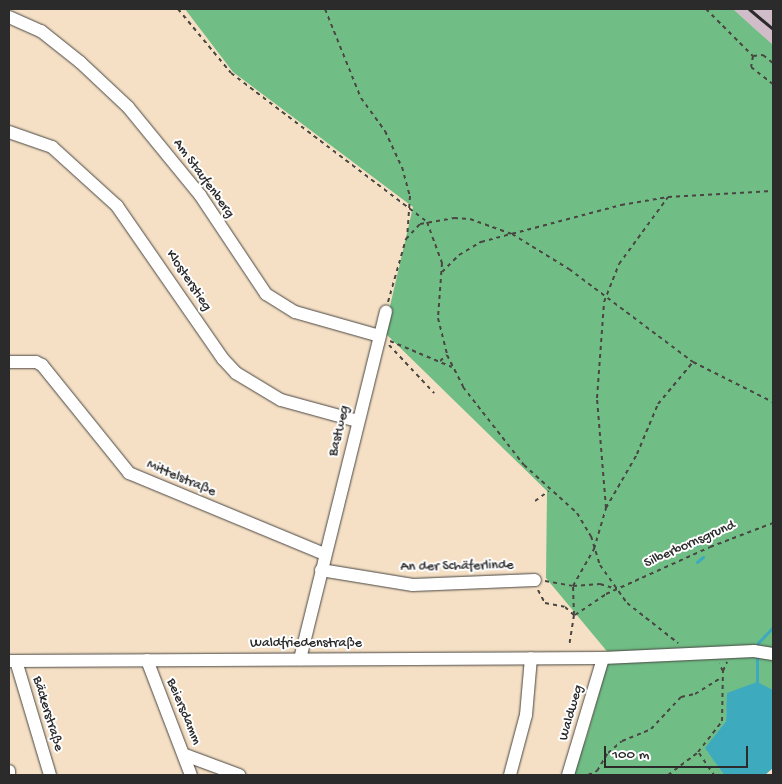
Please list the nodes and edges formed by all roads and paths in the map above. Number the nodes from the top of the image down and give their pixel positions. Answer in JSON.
{"nodes":[{"id":1,"x":178,"y":9,"type":"edge"},
{"id":2,"x":325,"y":9,"type":"edge"},
{"id":3,"x":706,"y":9,"type":"edge"},
{"id":4,"x":9,"y":17,"type":"edge"},
{"id":5,"x":753,"y":56,"type":"junction"},
{"id":6,"x":773,"y":63,"type":"edge"},
{"id":7,"x":773,"y":84,"type":"edge"},
{"id":8,"x":9,"y":132,"type":"edge"},
{"id":9,"x":773,"y":191,"type":"edge"},
{"id":10,"x":668,"y":197,"type":"junction"},
{"id":11,"x":411,"y":210,"type":"junction"},
{"id":12,"x":427,"y":222,"type":"junction"},
{"id":13,"x":512,"y":234,"type":"junction"},
{"id":14,"x":406,"y":239,"type":"junction"},
{"id":15,"x":441,"y":273,"type":"junction"},
{"id":16,"x":607,"y":296,"type":"junction"},
{"id":17,"x":386,"y":312,"type":"joint"},
{"id":18,"x":380,"y":336,"type":"junction"},
{"id":19,"x":447,"y":355,"type":"junction"},
{"id":20,"x":9,"y":362,"type":"edge"},
{"id":21,"x":439,"y":362,"type":"junction"},
{"id":22,"x":693,"y":362,"type":"junction"},
{"id":23,"x":452,"y":367,"type":"junction"},
{"id":24,"x":434,"y":393,"type":"dead end"},
{"id":25,"x":773,"y":402,"type":"edge"},
{"id":26,"x":358,"y":421,"type":"junction"},
{"id":27,"x":549,"y":491,"type":"junction"},
{"id":28,"x":535,"y":501,"type":"dead end"},
{"id":29,"x":606,"y":508,"type":"junction"},
{"id":30,"x":773,"y":523,"type":"edge"},
{"id":31,"x":594,"y":549,"type":"junction"},
{"id":32,"x":325,"y":554,"type":"junction"},
{"id":33,"x":321,"y":570,"type":"junction"},
{"id":34,"x":535,"y":580,"type":"junction"},
{"id":35,"x":573,"y":586,"type":"junction"},
{"id":36,"x":616,"y":589,"type":"junction"},
{"id":37,"x":574,"y":615,"type":"junction"},
{"id":38,"x":764,"y":652,"type":"edge"},
{"id":39,"x":689,"y":654,"type":"junction"},
{"id":40,"x":713,"y":654,"type":"junction"},
{"id":41,"x":569,"y":657,"type":"junction"},
{"id":42,"x":532,"y":658,"type":"junction"},
{"id":43,"x":603,"y":658,"type":"junction"},
{"id":44,"x":300,"y":659,"type":"junction"},
{"id":45,"x":147,"y":660,"type":"junction"},
{"id":46,"x":12,"y":661,"type":"edge"},
{"id":47,"x":721,"y":678,"type":"junction"},
{"id":48,"x":698,"y":752,"type":"junction"},
{"id":49,"x":185,"y":756,"type":"junction"},
{"id":50,"x":9,"y":771,"type":"edge"},
{"id":51,"x":9,"y":775,"type":"edge"},
{"id":52,"x":50,"y":775,"type":"edge"},
{"id":53,"x":191,"y":775,"type":"edge"},
{"id":54,"x":239,"y":775,"type":"edge"},
{"id":55,"x":510,"y":775,"type":"edge"},
{"id":56,"x":568,"y":775,"type":"edge"},
{"id":57,"x":588,"y":775,"type":"edge"},
{"id":58,"x":668,"y":775,"type":"edge"},
{"id":59,"x":714,"y":775,"type":"edge"}],
"edges":[{"from":1,"to":11,"type":"path"},
{"from":2,"to":11,"type":"path"},
{"from":3,"to":5,"type":"path"},
{"from":4,"to":18,"type":"street","name":"Am Staufenberg"},
{"from":5,"to":6,"type":"path"},
{"from":5,"to":7,"type":"path"},
{"from":8,"to":26,"type":"street","name":"Klosterstieg"},
{"from":9,"to":10,"type":"path"},
{"from":10,"to":13,"type":"path"},
{"from":10,"to":16,"type":"path"},
{"from":11,"to":12,"type":"path"},
{"from":11,"to":14,"type":"path"},
{"from":12,"to":13,"type":"path"},
{"from":12,"to":14,"type":"path"},
{"from":12,"to":15,"type":"path"},
{"from":13,"to":15,"type":"path"},
{"from":13,"to":16,"type":"path"},
{"from":14,"to":17,"type":"path"},
{"from":15,"to":19,"type":"path"},
{"from":16,"to":22,"type":"path"},
{"from":16,"to":29,"type":"path"},
{"from":17,"to":18,"type":"street","name":"Bastweg"},
{"from":18,"to":21,"type":"path"},
{"from":18,"to":24,"type":"path"},
{"from":18,"to":26,"type":"street","name":"Bastweg"},
{"from":19,"to":21,"type":"path"},
{"from":19,"to":23,"type":"path"},
{"from":20,"to":32,"type":"street","name":"Mittelstraße"},
{"from":21,"to":23,"type":"path"},
{"from":22,"to":25,"type":"path"},
{"from":22,"to":29,"type":"path"},
{"from":23,"to":27,"type":"path"},
{"from":26,"to":32,"type":"street","name":"Bastweg"},
{"from":27,"to":28,"type":"path"},
{"from":27,"to":31,"type":"path"},
{"from":29,"to":31,"type":"path"},
{"from":30,"to":36,"type":"path","name":"Silberbornsgrund"},
{"from":31,"to":35,"type":"path"},
{"from":31,"to":36,"type":"path"},
{"from":32,"to":33,"type":"street","name":"Bastweg"},
{"from":33,"to":34,"type":"street","name":"An der Schäferlinde"},
{"from":33,"to":44,"type":"street","name":"Bastweg"},
{"from":34,"to":35,"type":"path"},
{"from":34,"to":37,"type":"path"},
{"from":35,"to":36,"type":"path"},
{"from":35,"to":37,"type":"path"},
{"from":36,"to":37,"type":"path","name":"Silberbornsgrund"},
{"from":36,"to":39,"type":"path"},
{"from":37,"to":41,"type":"path"},
{"from":38,"to":40,"type":"street","name":"Waldfriedenstraße"},
{"from":39,"to":40,"type":"street","name":"Waldfriedenstraße"},
{"from":39,"to":43,"type":"street","name":"Waldfriedenstraße"},
{"from":40,"to":47,"type":"path"},
{"from":41,"to":42,"type":"street","name":"Waldfriedenstraße"},
{"from":41,"to":43,"type":"street","name":"Waldfriedenstraße"},
{"from":42,"to":44,"type":"street","name":"Waldfriedenstraße"},
{"from":42,"to":55,"type":"street"},
{"from":43,"to":56,"type":"street","name":"Waldweg"},
{"from":44,"to":45,"type":"street","name":"Waldfriedenstraße"},
{"from":45,"to":46,"type":"street","name":"Waldfriedenstraße"},
{"from":45,"to":49,"type":"street","name":"Beiersdamm"},
{"from":46,"to":52,"type":"street","name":"Bäckerstraße"},
{"from":47,"to":48,"type":"path"},
{"from":47,"to":57,"type":"path"},
{"from":48,"to":58,"type":"path"},
{"from":48,"to":59,"type":"path"},
{"from":49,"to":53,"type":"street","name":"Beiersdamm"},
{"from":49,"to":54,"type":"street"},
{"from":50,"to":51,"type":"street"}]}
